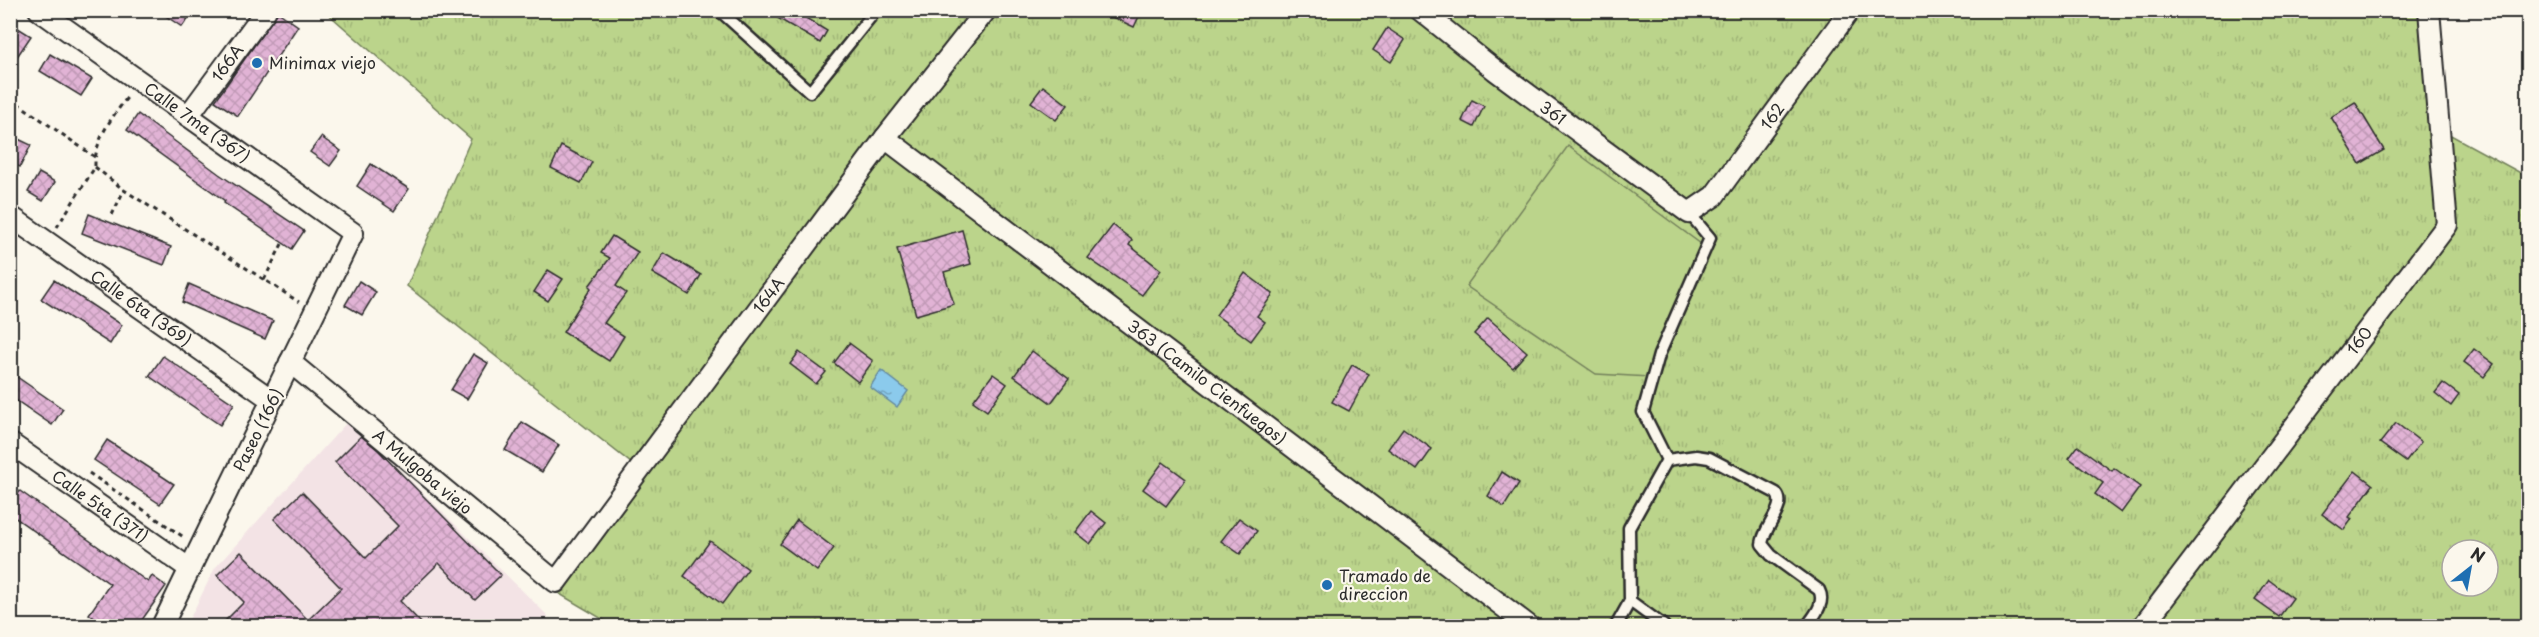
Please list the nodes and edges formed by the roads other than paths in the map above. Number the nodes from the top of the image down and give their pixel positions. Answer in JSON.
{"nodes":[{"id":1,"x":39,"y":10,"type":"edge"},
{"id":2,"x":266,"y":10,"type":"edge"},
{"id":3,"x":719,"y":10,"type":"edge"},
{"id":4,"x":876,"y":10,"type":"edge"},
{"id":5,"x":986,"y":10,"type":"edge"},
{"id":6,"x":1420,"y":10,"type":"edge"},
{"id":7,"x":1850,"y":10,"type":"edge"},
{"id":8,"x":2429,"y":10,"type":"edge"},
{"id":9,"x":188,"y":116,"type":"junction"},
{"id":10,"x":885,"y":138,"type":"junction"},
{"id":11,"x":1689,"y":213,"type":"junction"},
{"id":12,"x":10,"y":216,"type":"edge"},
{"id":13,"x":353,"y":233,"type":"joint"},
{"id":14,"x":290,"y":363,"type":"junction"},
{"id":15,"x":272,"y":400,"type":"junction"},
{"id":16,"x":10,"y":443,"type":"edge"},
{"id":17,"x":1666,"y":460,"type":"junction"},
{"id":18,"x":190,"y":569,"type":"junction"},
{"id":19,"x":556,"y":582,"type":"joint"},
{"id":20,"x":1630,"y":601,"type":"junction"},
{"id":21,"x":162,"y":627,"type":"edge"},
{"id":22,"x":1529,"y":627,"type":"edge"},
{"id":23,"x":1616,"y":627,"type":"edge"},
{"id":24,"x":1664,"y":627,"type":"edge"},
{"id":25,"x":1807,"y":627,"type":"edge"},
{"id":26,"x":2143,"y":627,"type":"edge"}],
"edges":[{"from":1,"to":9,"type":"street","name":"Calle 7ma (367)"},
{"from":2,"to":9,"type":"street","name":"166A"},
{"from":3,"to":4,"type":"lane"},
{"from":5,"to":10,"type":"street","name":"164A"},
{"from":6,"to":11,"type":"street","name":"361"},
{"from":7,"to":11,"type":"street","name":"162"},
{"from":8,"to":26,"type":"street","name":"160"},
{"from":9,"to":13,"type":"street","name":"Calle 7ma (367)"},
{"from":10,"to":19,"type":"street","name":"164A"},
{"from":10,"to":22,"type":"street","name":"363 (Camilo Cienfuegos)"},
{"from":11,"to":17,"type":"lane"},
{"from":12,"to":15,"type":"street","name":"Calle 6ta (369)"},
{"from":13,"to":14,"type":"street","name":"Paseo (166)"},
{"from":14,"to":15,"type":"street","name":"Paseo (166)"},
{"from":14,"to":19,"type":"street","name":"A Mulgoba viejo"},
{"from":15,"to":18,"type":"street","name":"Paseo (166)"},
{"from":16,"to":18,"type":"street","name":"Calle 5ta (371)"},
{"from":17,"to":20,"type":"lane"},
{"from":17,"to":25,"type":"lane"},
{"from":18,"to":21,"type":"street","name":"Paseo (166)"},
{"from":20,"to":23,"type":"lane"},
{"from":20,"to":24,"type":"lane"}]}
